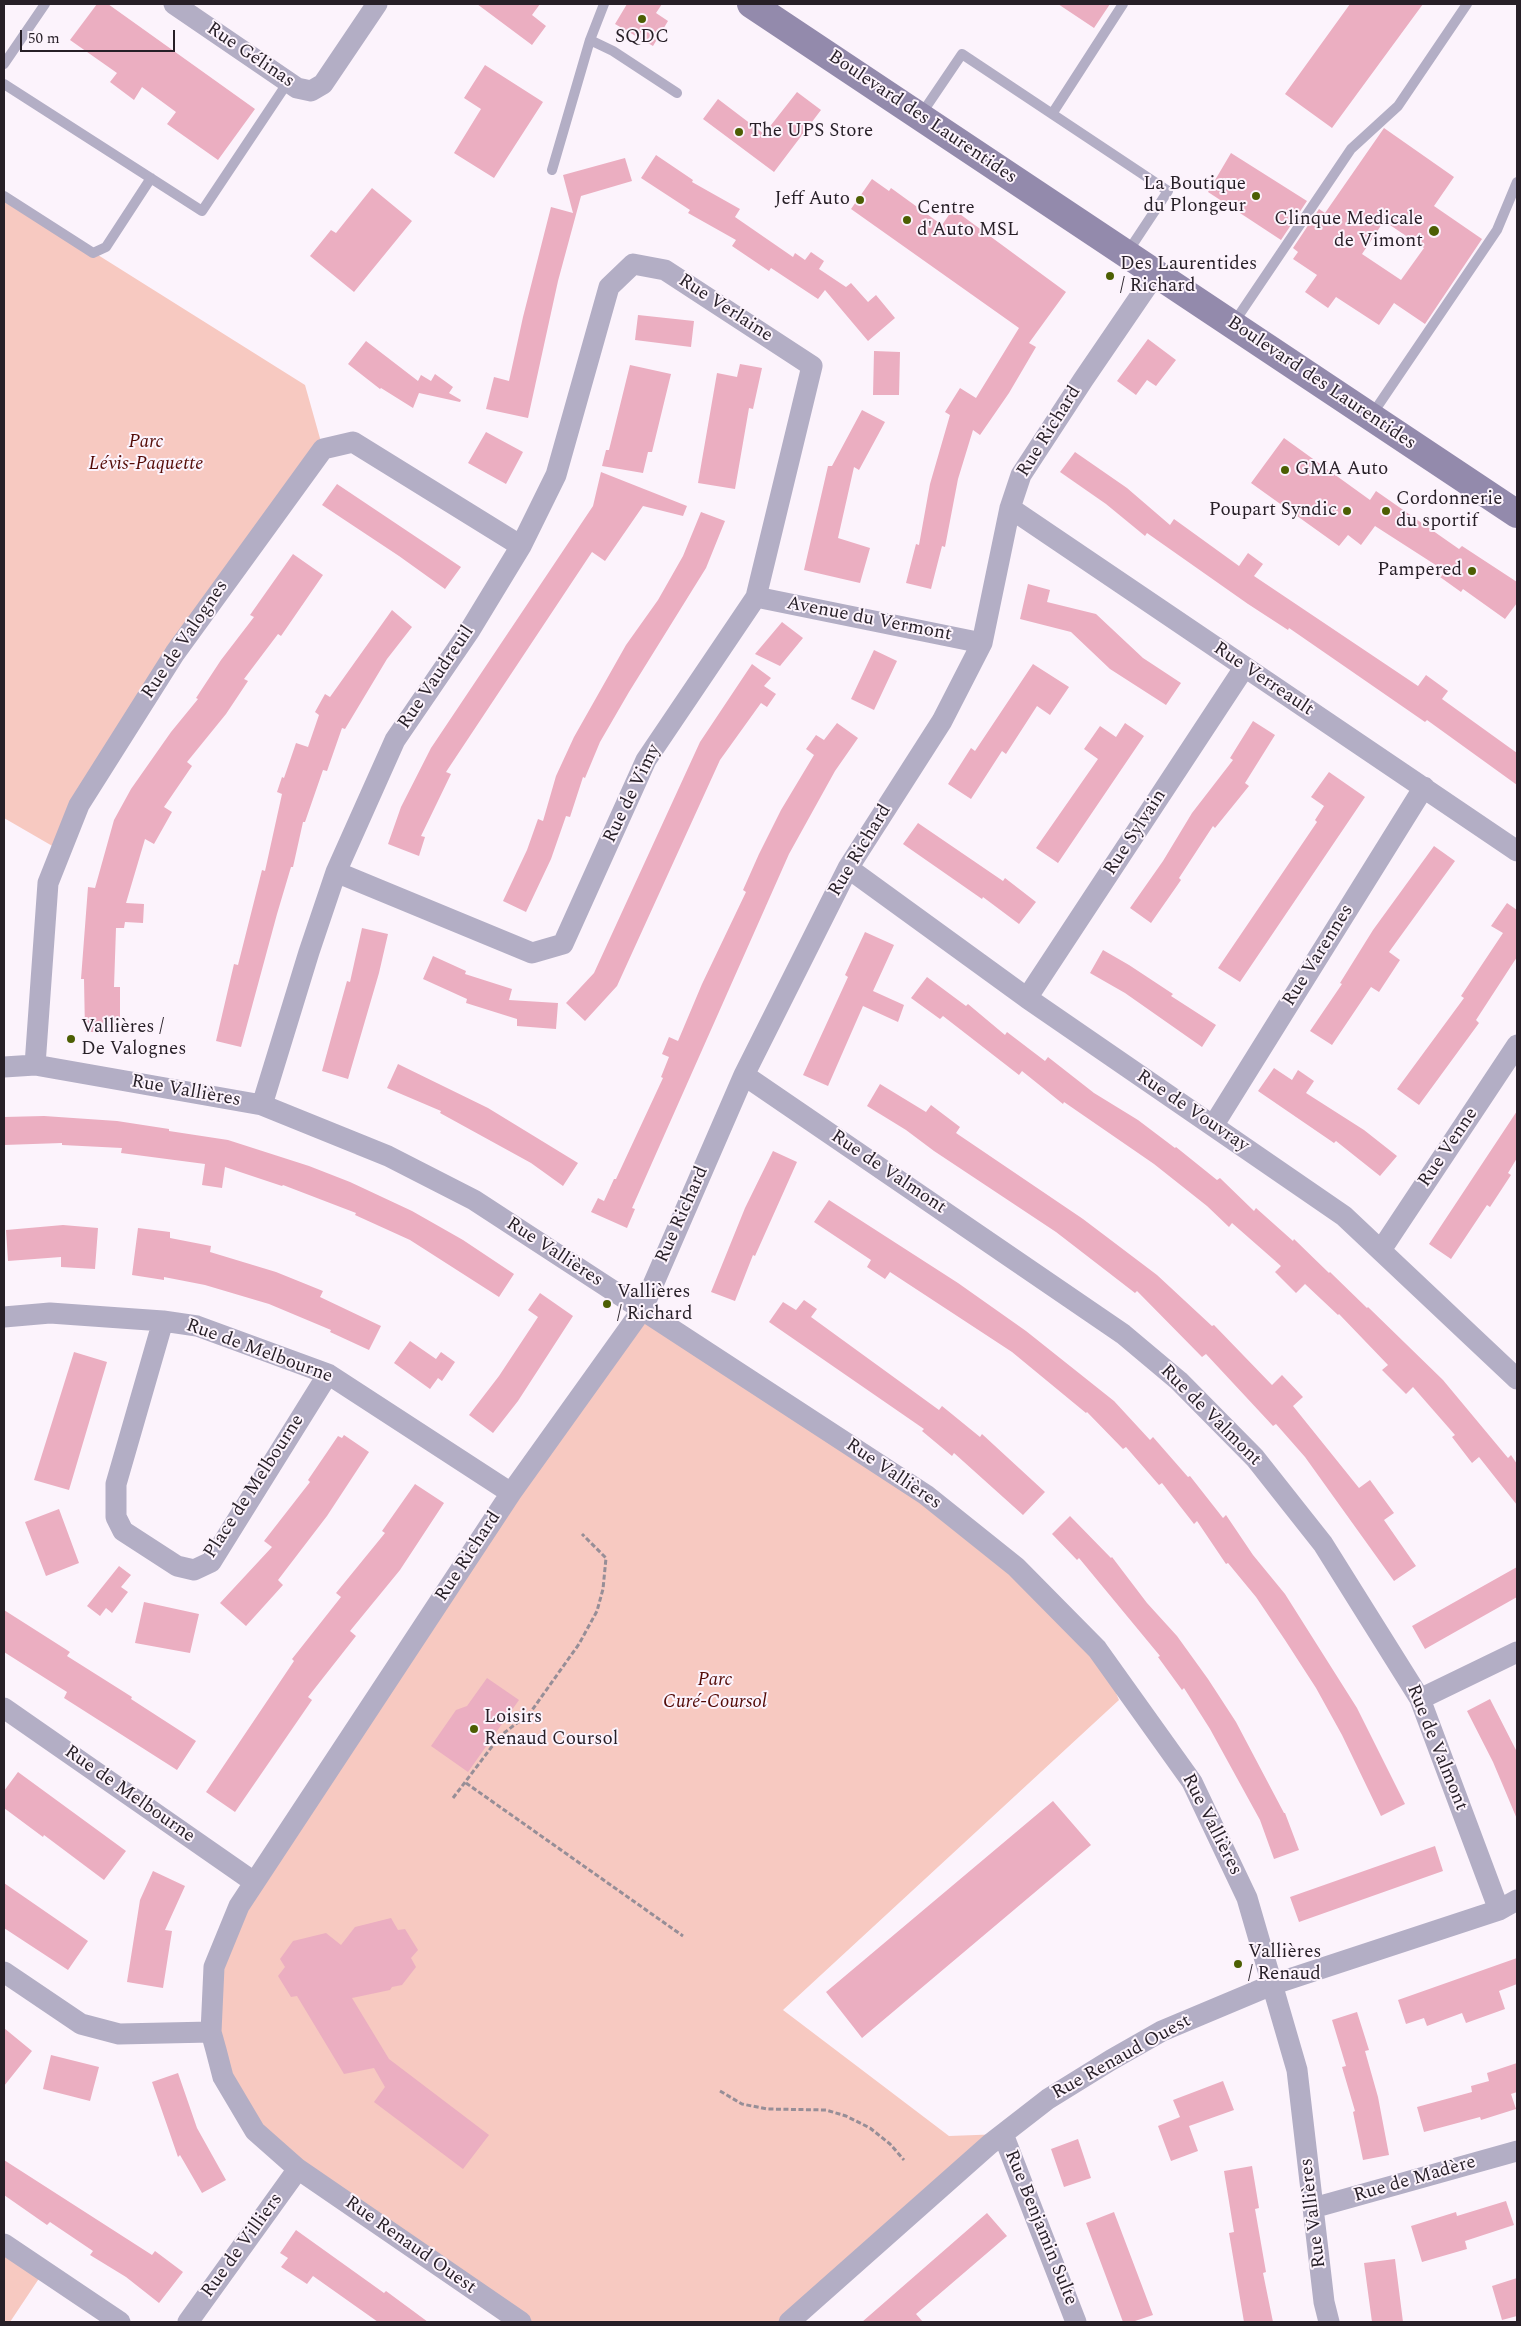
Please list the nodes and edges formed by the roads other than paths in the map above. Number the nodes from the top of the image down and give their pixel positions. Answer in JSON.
{"nodes":[{"id":1,"x":45,"y":4,"type":"edge"},
{"id":2,"x":174,"y":4,"type":"edge"},
{"id":3,"x":377,"y":4,"type":"edge"},
{"id":4,"x":604,"y":4,"type":"edge"},
{"id":5,"x":751,"y":4,"type":"edge"},
{"id":6,"x":1123,"y":4,"type":"edge"},
{"id":7,"x":1467,"y":4,"type":"edge"},
{"id":8,"x":590,"y":40,"type":"junction"},
{"id":9,"x":4,"y":64,"type":"edge"},
{"id":10,"x":288,"y":82,"type":"junction"},
{"id":11,"x":4,"y":84,"type":"edge"},
{"id":12,"x":677,"y":92,"type":"dead end"},
{"id":13,"x":1052,"y":114,"type":"junction"},
{"id":14,"x":919,"y":116,"type":"junction"},
{"id":15,"x":552,"y":170,"type":"dead end"},
{"id":16,"x":151,"y":178,"type":"junction"},
{"id":17,"x":1517,"y":182,"type":"edge"},
{"id":18,"x":4,"y":196,"type":"edge"},
{"id":19,"x":1126,"y":254,"type":"junction"},
{"id":20,"x":633,"y":264,"type":"joint"},
{"id":21,"x":1156,"y":274,"type":"junction"},
{"id":22,"x":1233,"y":325,"type":"junction"},
{"id":23,"x":812,"y":366,"type":"joint"},
{"id":24,"x":1370,"y":417,"type":"junction"},
{"id":25,"x":1010,"y":508,"type":"junction"},
{"id":26,"x":1517,"y":514,"type":"edge"},
{"id":27,"x":521,"y":546,"type":"junction"},
{"id":28,"x":756,"y":597,"type":"junction"},
{"id":29,"x":982,"y":643,"type":"junction"},
{"id":30,"x":1244,"y":668,"type":"junction"},
{"id":31,"x":1424,"y":787,"type":"junction"},
{"id":32,"x":1517,"y":851,"type":"edge"},
{"id":33,"x":848,"y":868,"type":"junction"},
{"id":34,"x":336,"y":872,"type":"junction"},
{"id":35,"x":1027,"y":998,"type":"junction"},
{"id":36,"x":1517,"y":1045,"type":"edge"},
{"id":37,"x":35,"y":1065,"type":"junction"},
{"id":38,"x":4,"y":1067,"type":"edge"},
{"id":39,"x":744,"y":1075,"type":"junction"},
{"id":40,"x":262,"y":1105,"type":"junction"},
{"id":41,"x":1213,"y":1126,"type":"junction"},
{"id":42,"x":1381,"y":1250,"type":"junction"},
{"id":43,"x":642,"y":1310,"type":"junction"},
{"id":44,"x":4,"y":1317,"type":"edge"},
{"id":45,"x":163,"y":1320,"type":"junction"},
{"id":46,"x":328,"y":1374,"type":"junction"},
{"id":47,"x":1517,"y":1379,"type":"edge"},
{"id":48,"x":511,"y":1493,"type":"junction"},
{"id":49,"x":1517,"y":1652,"type":"edge"},
{"id":50,"x":1420,"y":1699,"type":"junction"},
{"id":51,"x":4,"y":1708,"type":"edge"},
{"id":52,"x":254,"y":1882,"type":"junction"},
{"id":53,"x":1508,"y":1905,"type":"edge"},
{"id":54,"x":4,"y":1972,"type":"edge"},
{"id":55,"x":1274,"y":1984,"type":"junction"},
{"id":56,"x":212,"y":2032,"type":"junction"},
{"id":57,"x":1003,"y":2134,"type":"junction"},
{"id":58,"x":1517,"y":2151,"type":"edge"},
{"id":59,"x":298,"y":2169,"type":"junction"},
{"id":60,"x":1314,"y":2208,"type":"junction"},
{"id":61,"x":4,"y":2244,"type":"edge"},
{"id":62,"x":120,"y":2322,"type":"edge"},
{"id":63,"x":188,"y":2322,"type":"edge"},
{"id":64,"x":521,"y":2322,"type":"edge"},
{"id":65,"x":789,"y":2322,"type":"edge"},
{"id":66,"x":1076,"y":2322,"type":"edge"},
{"id":67,"x":1329,"y":2322,"type":"edge"}],
"edges":[{"from":1,"to":9,"type":"lane"},
{"from":2,"to":10,"type":"street","name":"Rue Gélinas"},
{"from":3,"to":10,"type":"street","name":"Rue Gélinas"},
{"from":4,"to":8,"type":"lane"},
{"from":5,"to":14,"type":"main road","name":"Boulevard des Laurentides"},
{"from":6,"to":13,"type":"lane"},
{"from":7,"to":22,"type":"lane"},
{"from":8,"to":12,"type":"lane"},
{"from":8,"to":15,"type":"lane"},
{"from":10,"to":16,"type":"lane"},
{"from":11,"to":16,"type":"lane"},
{"from":13,"to":14,"type":"lane"},
{"from":13,"to":19,"type":"lane"},
{"from":14,"to":19,"type":"main road","name":"Boulevard des Laurentides"},
{"from":16,"to":18,"type":"lane"},
{"from":17,"to":24,"type":"lane"},
{"from":19,"to":21,"type":"main road","name":"Boulevard des Laurentides"},
{"from":20,"to":23,"type":"street","name":"Rue Verlaine"},
{"from":20,"to":27,"type":"street","name":"Rue Vaudreuil"},
{"from":21,"to":22,"type":"main road","name":"Boulevard des Laurentides"},
{"from":21,"to":25,"type":"street","name":"Rue Richard"},
{"from":22,"to":24,"type":"main road","name":"Boulevard des Laurentides"},
{"from":23,"to":28,"type":"street","name":"Rue de Vimy"},
{"from":24,"to":26,"type":"main road","name":"Boulevard des Laurentides"},
{"from":25,"to":29,"type":"street","name":"Rue Richard"},
{"from":25,"to":30,"type":"street","name":"Rue Verreault"},
{"from":27,"to":34,"type":"street","name":"Rue Vaudreuil"},
{"from":27,"to":37,"type":"street","name":"Rue de Valognes"},
{"from":28,"to":29,"type":"street","name":"Avenue du Vermont"},
{"from":28,"to":34,"type":"street","name":"Rue de Vimy"},
{"from":29,"to":33,"type":"street","name":"Rue Richard"},
{"from":30,"to":31,"type":"street","name":"Rue Verreault"},
{"from":30,"to":35,"type":"street","name":"Rue Sylvain"},
{"from":31,"to":32,"type":"street","name":"Rue Verreault"},
{"from":31,"to":41,"type":"street","name":"Rue Varennes"},
{"from":33,"to":35,"type":"street","name":"Rue de Vouvray"},
{"from":33,"to":39,"type":"street","name":"Rue Richard"},
{"from":34,"to":40,"type":"street","name":"Rue Vaudreuil"},
{"from":35,"to":41,"type":"street","name":"Rue de Vouvray"},
{"from":36,"to":42,"type":"street","name":"Rue Venne"},
{"from":37,"to":38,"type":"street","name":"Rue Vallières"},
{"from":37,"to":40,"type":"street","name":"Rue Vallières"},
{"from":39,"to":43,"type":"street","name":"Rue Richard"},
{"from":39,"to":50,"type":"street","name":"Rue de Valmont"},
{"from":40,"to":43,"type":"street","name":"Rue Vallières"},
{"from":41,"to":42,"type":"street","name":"Rue de Vouvray"},
{"from":42,"to":47,"type":"street","name":"Rue de Vouvray"},
{"from":43,"to":48,"type":"street","name":"Rue Richard"},
{"from":43,"to":55,"type":"street","name":"Rue Vallières"},
{"from":44,"to":45,"type":"street","name":"Rue de Melbourne"},
{"from":45,"to":46,"type":"street","name":"Rue de Melbourne"},
{"from":45,"to":46,"type":"street","name":"Place de Melbourne"},
{"from":46,"to":48,"type":"street","name":"Rue de Melbourne"},
{"from":48,"to":52,"type":"street","name":"Rue Richard"},
{"from":49,"to":50,"type":"street"},
{"from":50,"to":53,"type":"street","name":"Rue de Valmont"},
{"from":51,"to":52,"type":"street","name":"Rue de Melbourne"},
{"from":52,"to":56,"type":"street","name":"Rue Richard"},
{"from":53,"to":55,"type":"street","name":"Rue Renaud Ouest"},
{"from":54,"to":56,"type":"street"},
{"from":55,"to":57,"type":"street","name":"Rue Renaud Ouest"},
{"from":55,"to":60,"type":"street","name":"Rue Vallières"},
{"from":56,"to":59,"type":"street","name":"Rue Richard"},
{"from":57,"to":65,"type":"street","name":"Rue Renaud Ouest"},
{"from":57,"to":66,"type":"street","name":"Rue Benjamin Sulte"},
{"from":58,"to":60,"type":"street","name":"Rue de Madère"},
{"from":59,"to":63,"type":"street","name":"Rue de Villiers"},
{"from":59,"to":64,"type":"street","name":"Rue Renaud Ouest"},
{"from":60,"to":67,"type":"street","name":"Rue Vallières"},
{"from":61,"to":62,"type":"street"}]}
